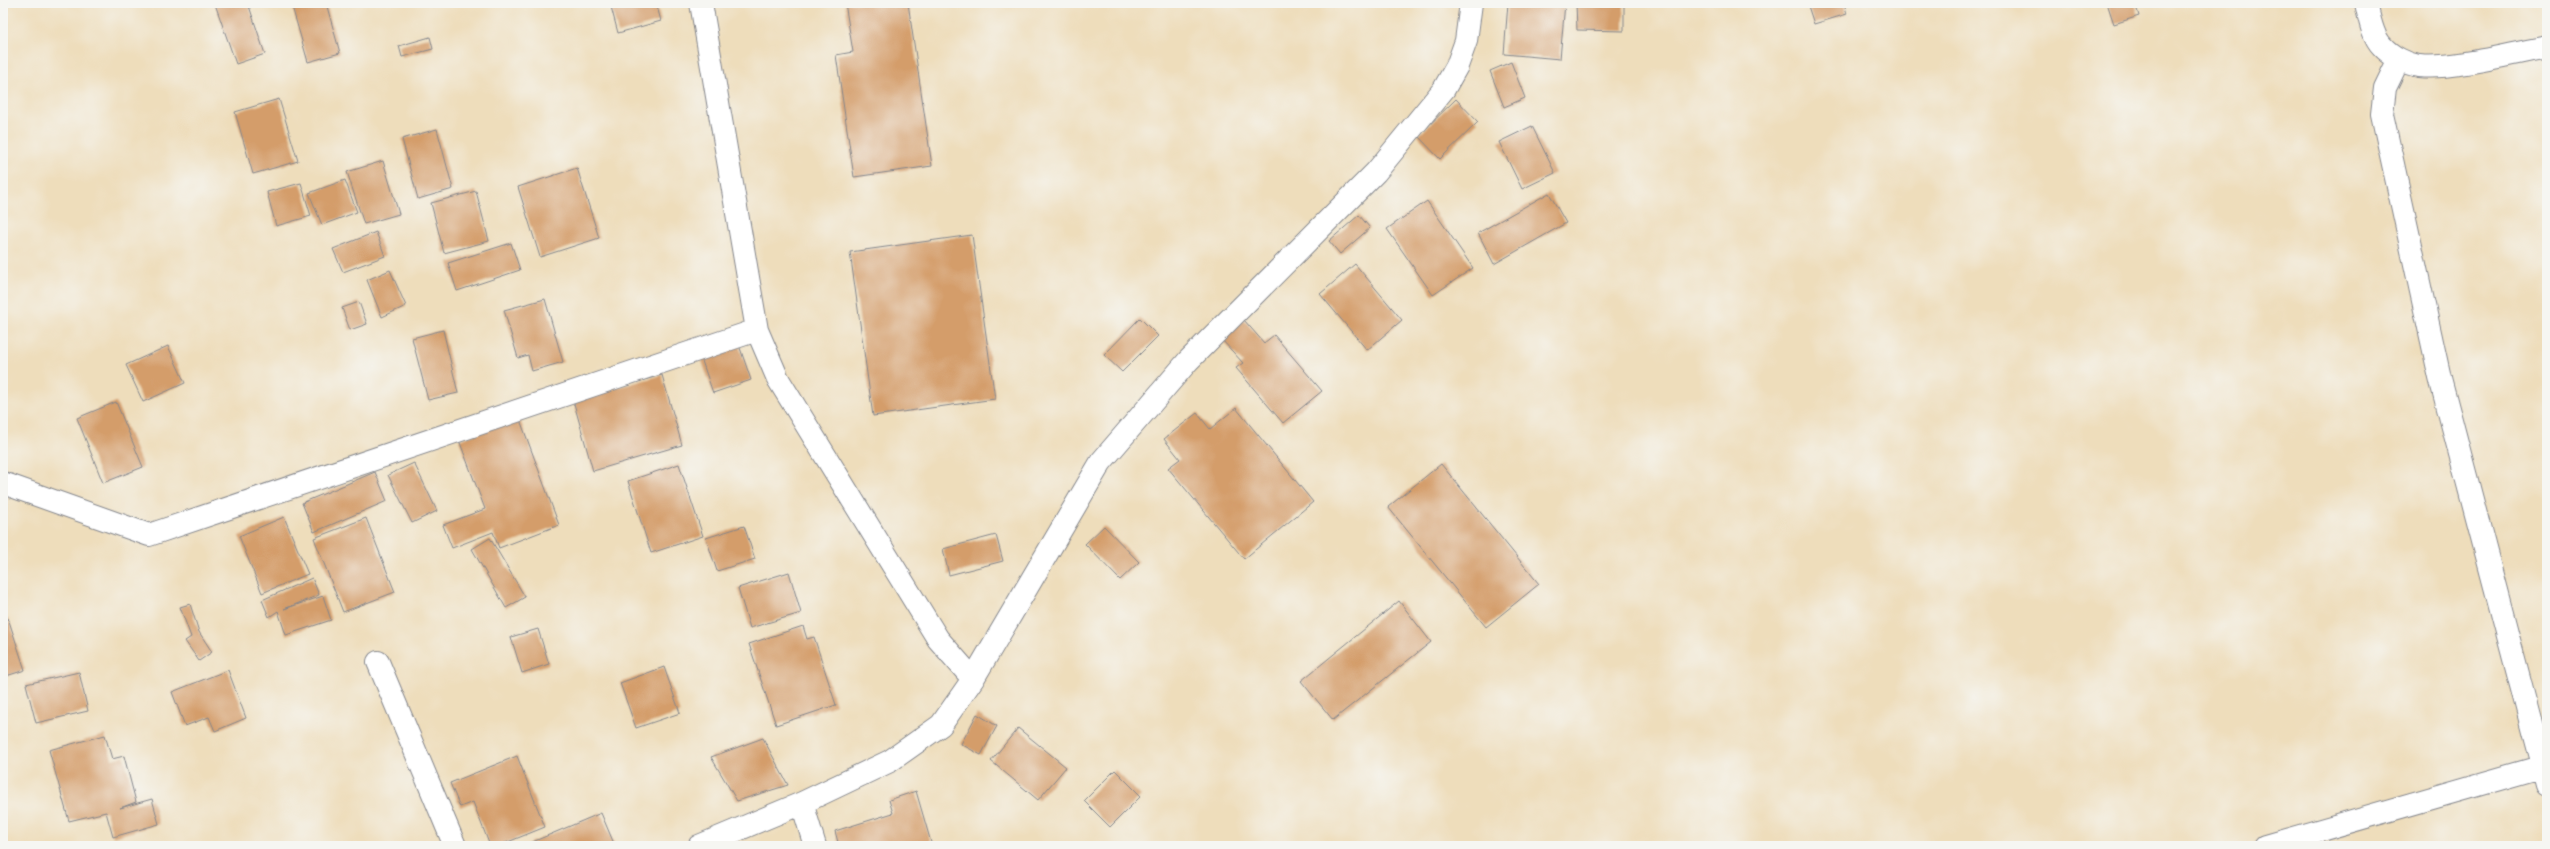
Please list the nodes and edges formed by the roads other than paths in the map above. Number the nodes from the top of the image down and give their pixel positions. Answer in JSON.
{"nodes":[{"id":1,"x":701,"y":3,"type":"edge"},
{"id":2,"x":1471,"y":3,"type":"edge"},
{"id":3,"x":2366,"y":3,"type":"edge"},
{"id":4,"x":2547,"y":47,"type":"edge"},
{"id":5,"x":2399,"y":59,"type":"junction"},
{"id":6,"x":757,"y":330,"type":"junction"},
{"id":7,"x":3,"y":483,"type":"edge"},
{"id":8,"x":378,"y":662,"type":"dead end"},
{"id":9,"x":973,"y":679,"type":"junction"},
{"id":10,"x":2545,"y":772,"type":"edge"},
{"id":11,"x":802,"y":803,"type":"junction"},
{"id":12,"x":455,"y":846,"type":"edge"},
{"id":13,"x":699,"y":846,"type":"edge"},
{"id":14,"x":815,"y":846,"type":"edge"},
{"id":15,"x":2265,"y":846,"type":"edge"}],
"edges":[{"from":1,"to":6,"type":"street"},
{"from":2,"to":9,"type":"street"},
{"from":3,"to":5,"type":"street"},
{"from":4,"to":5,"type":"street"},
{"from":5,"to":10,"type":"street"},
{"from":6,"to":7,"type":"street"},
{"from":6,"to":9,"type":"street"},
{"from":8,"to":12,"type":"street"},
{"from":9,"to":11,"type":"street"},
{"from":10,"to":15,"type":"street"},
{"from":11,"to":13,"type":"street"},
{"from":11,"to":14,"type":"street"}]}
